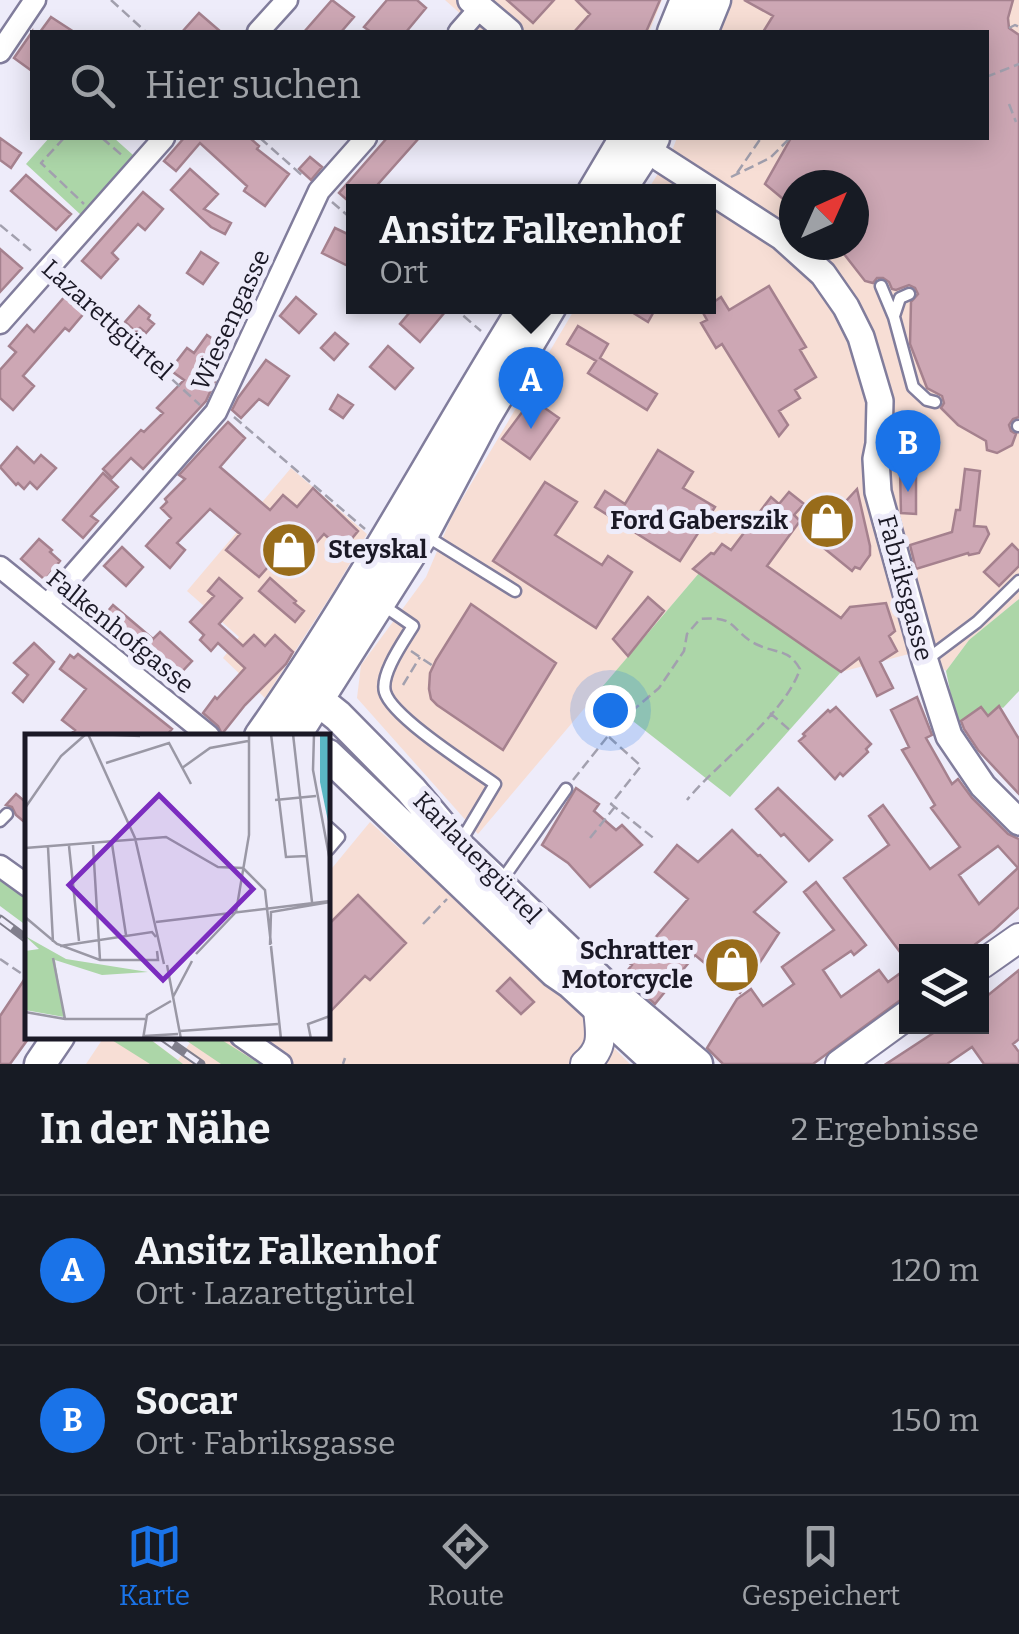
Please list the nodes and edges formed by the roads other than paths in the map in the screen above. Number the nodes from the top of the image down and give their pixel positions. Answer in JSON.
{"nodes":[{"id":1,"x":35,"y":0,"type":"edge"},
{"id":2,"x":287,"y":0,"type":"edge"},
{"id":3,"x":686,"y":0,"type":"edge"},
{"id":4,"x":715,"y":0,"type":"edge"},
{"id":5,"x":475,"y":4,"type":"edge"},
{"id":6,"x":260,"y":30,"type":"edge"},
{"id":7,"x":460,"y":30,"type":"edge"},
{"id":8,"x":506,"y":30,"type":"edge"},
{"id":9,"x":674,"y":30,"type":"edge"},
{"id":10,"x":703,"y":30,"type":"edge"},
{"id":11,"x":0,"y":52,"type":"edge"},
{"id":12,"x":162,"y":140,"type":"edge"},
{"id":13,"x":364,"y":140,"type":"edge"},
{"id":14,"x":640,"y":140,"type":"edge"},
{"id":15,"x":600,"y":184,"type":"edge"},
{"id":16,"x":622,"y":184,"type":"edge"},
{"id":17,"x":704,"y":184,"type":"edge"},
{"id":18,"x":716,"y":192,"type":"edge"},
{"id":19,"x":880,"y":286,"type":"dead end"},
{"id":20,"x":909,"y":294,"type":"dead end"},
{"id":21,"x":520,"y":314,"type":"edge"},
{"id":22,"x":547,"y":314,"type":"edge"},
{"id":23,"x":894,"y":317,"type":"junction"},
{"id":24,"x":0,"y":323,"type":"edge"},
{"id":25,"x":910,"y":336,"type":"dead end"},
{"id":26,"x":903,"y":353,"type":"junction"},
{"id":27,"x":936,"y":402,"type":"dead end"},
{"id":28,"x":423,"y":534,"type":"junction"},
{"id":29,"x":0,"y":568,"type":"edge"},
{"id":30,"x":1019,"y":582,"type":"edge"},
{"id":31,"x":515,"y":591,"type":"dead end"},
{"id":32,"x":379,"y":602,"type":"junction"},
{"id":33,"x":46,"y":604,"type":"junction"},
{"id":34,"x":925,"y":661,"type":"junction"},
{"id":35,"x":303,"y":698,"type":"junction"},
{"id":36,"x":207,"y":734,"type":"edge"},
{"id":37,"x":262,"y":734,"type":"edge"},
{"id":38,"x":301,"y":734,"type":"edge"},
{"id":39,"x":330,"y":757,"type":"edge"},
{"id":40,"x":566,"y":789,"type":"road end"},
{"id":41,"x":1019,"y":822,"type":"edge"},
{"id":42,"x":330,"y":829,"type":"edge"},
{"id":43,"x":458,"y":846,"type":"junction"},
{"id":44,"x":330,"y":848,"type":"edge"},
{"id":45,"x":498,"y":885,"type":"junction"},
{"id":46,"x":1019,"y":938,"type":"edge"},
{"id":47,"x":989,"y":959,"type":"edge"},
{"id":48,"x":598,"y":1010,"type":"junction"},
{"id":49,"x":899,"y":1021,"type":"edge"},
{"id":50,"x":56,"y":1039,"type":"edge"},
{"id":51,"x":81,"y":1039,"type":"edge"},
{"id":52,"x":246,"y":1039,"type":"edge"},
{"id":53,"x":40,"y":1064,"type":"edge"},
{"id":54,"x":64,"y":1064,"type":"edge"},
{"id":55,"x":281,"y":1064,"type":"edge"},
{"id":56,"x":585,"y":1064,"type":"edge"},
{"id":57,"x":659,"y":1064,"type":"edge"},
{"id":58,"x":697,"y":1064,"type":"edge"},
{"id":59,"x":840,"y":1064,"type":"edge"}],
"edges":[{"from":1,"to":11,"type":"street"},
{"from":2,"to":6,"type":"street"},
{"from":3,"to":9,"type":"main road"},
{"from":4,"to":10,"type":"main road"},
{"from":5,"to":7,"type":"street"},
{"from":5,"to":8,"type":"street"},
{"from":12,"to":24,"type":"street"},
{"from":13,"to":33,"type":"street","name":"Wiesengasse"},
{"from":14,"to":15,"type":"main road"},
{"from":14,"to":16,"type":"main road"},
{"from":14,"to":17,"type":"street","name":"Fabriksgasse"},
{"from":18,"to":34,"type":"street","name":"Fabriksgasse"},
{"from":19,"to":23,"type":"lane"},
{"from":20,"to":23,"type":"lane"},
{"from":21,"to":35,"type":"main road"},
{"from":22,"to":28,"type":"main road"},
{"from":23,"to":26,"type":"lane"},
{"from":25,"to":26,"type":"lane"},
{"from":26,"to":27,"type":"lane"},
{"from":28,"to":31,"type":"lane"},
{"from":28,"to":32,"type":"main road"},
{"from":29,"to":33,"type":"street","name":"Falkenhofgasse"},
{"from":30,"to":34,"type":"lane"},
{"from":32,"to":35,"type":"main road"},
{"from":32,"to":43,"type":"lane"},
{"from":33,"to":36,"type":"street","name":"Falkenhofgasse"},
{"from":34,"to":41,"type":"street","name":"Fabriksgasse"},
{"from":35,"to":37,"type":"main road"},
{"from":35,"to":38,"type":"main road"},
{"from":35,"to":43,"type":"main road","name":"Karlauergürtel"},
{"from":39,"to":48,"type":"main road","name":"Karlauergürtel"},
{"from":40,"to":45,"type":"lane"},
{"from":42,"to":44,"type":"lane"},
{"from":43,"to":45,"type":"main road","name":"Karlauergürtel"},
{"from":45,"to":58,"type":"main road","name":"Karlauergürtel"},
{"from":46,"to":47,"type":"main road"},
{"from":48,"to":56,"type":"main road"},
{"from":48,"to":57,"type":"main road","name":"Karlauergürtel"},
{"from":49,"to":59,"type":"main road"},
{"from":50,"to":53,"type":"main road"},
{"from":51,"to":54,"type":"main road"},
{"from":52,"to":55,"type":"street"}]}
